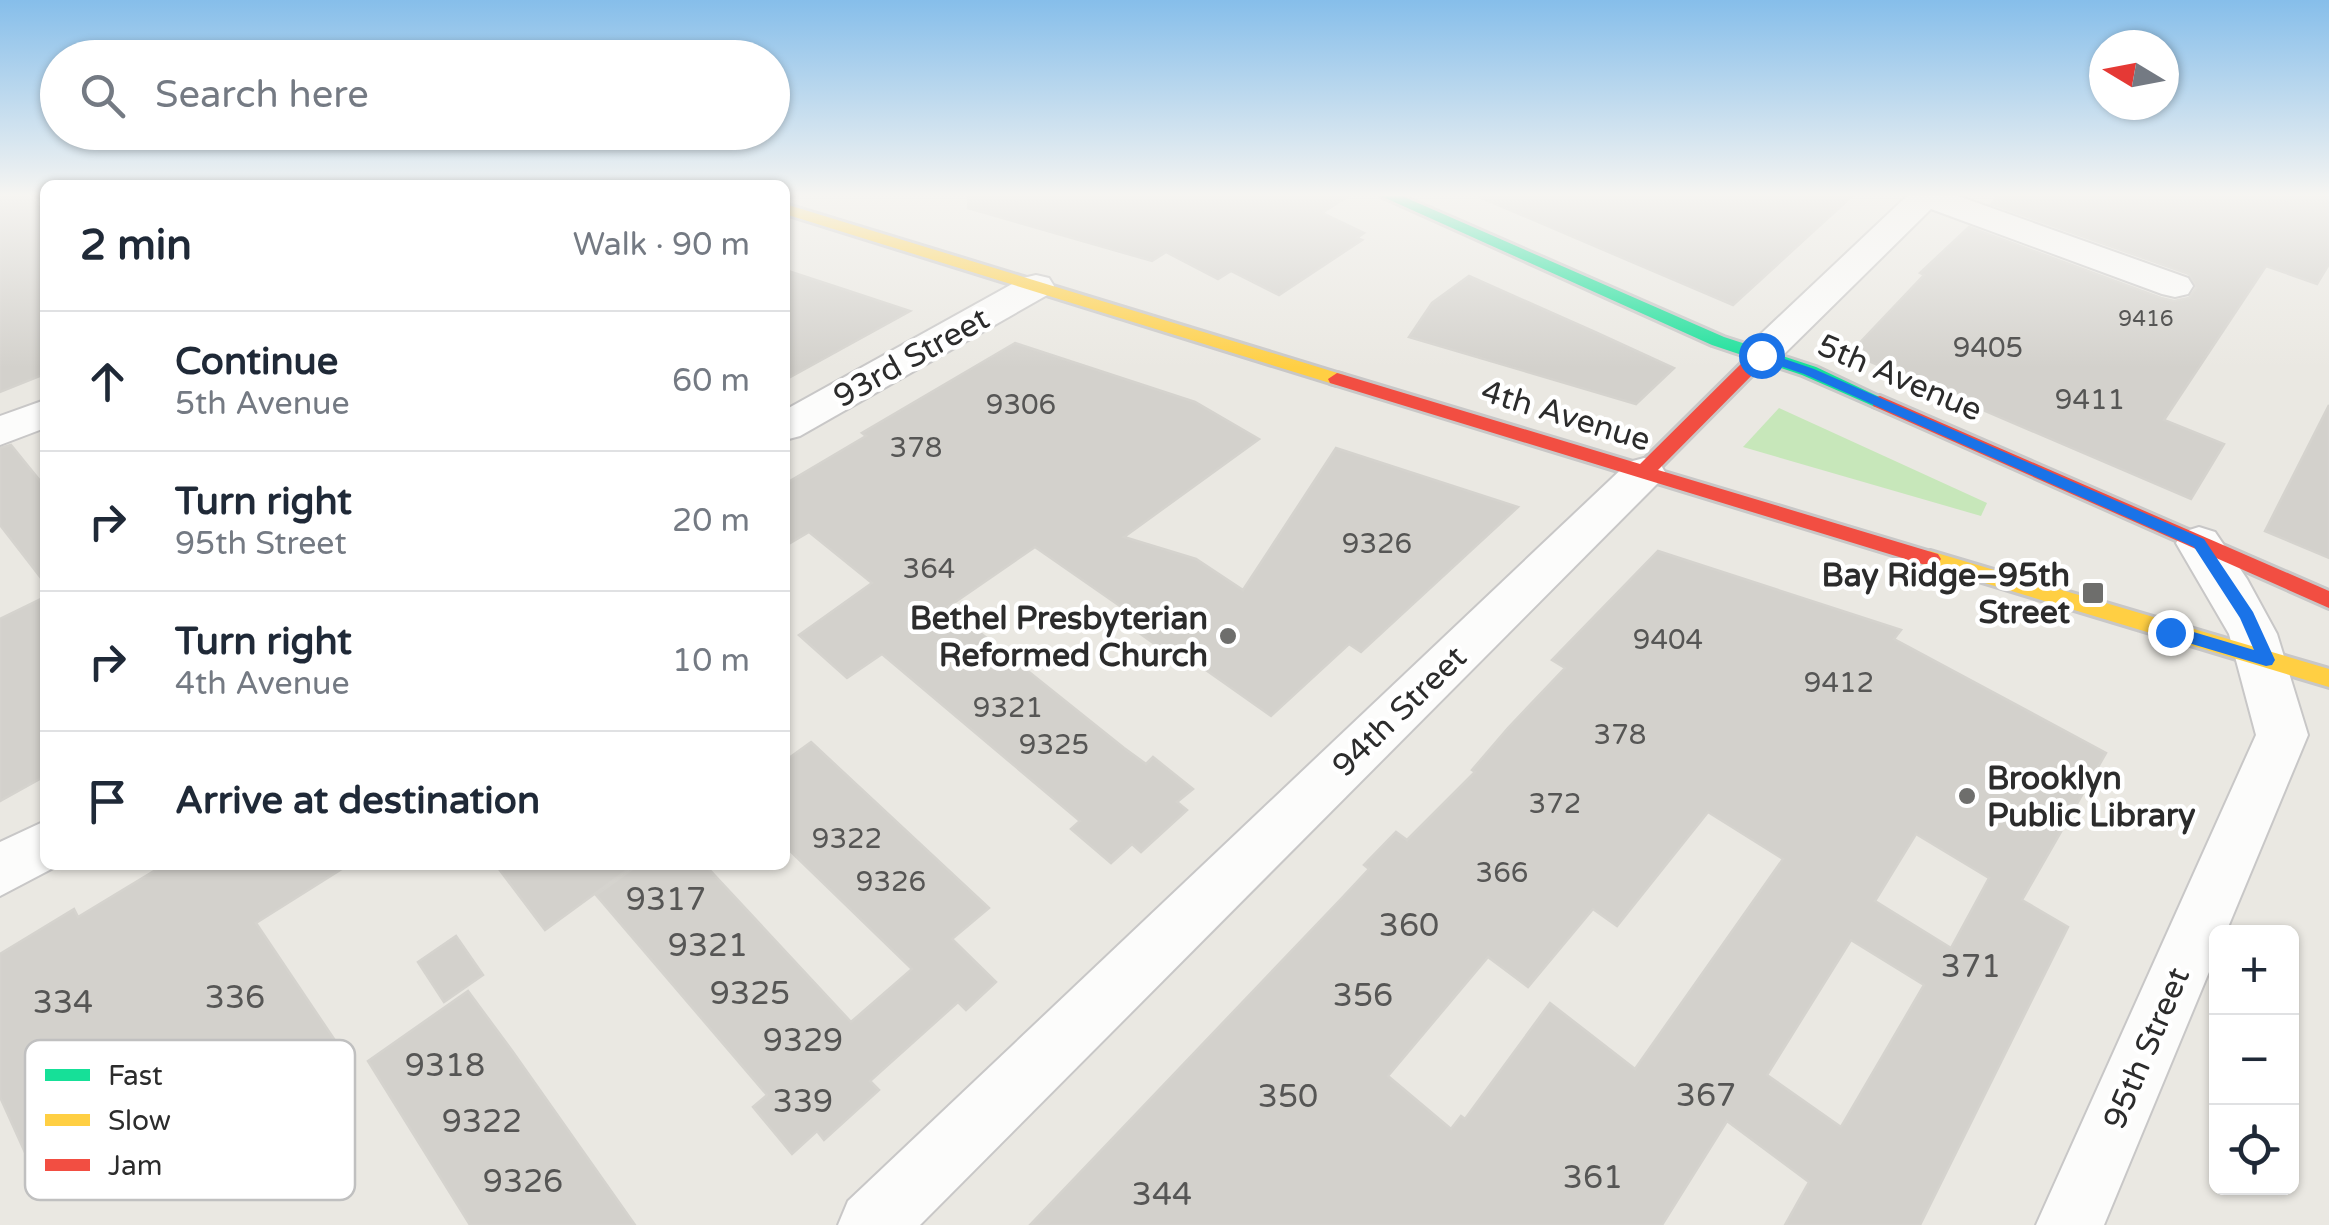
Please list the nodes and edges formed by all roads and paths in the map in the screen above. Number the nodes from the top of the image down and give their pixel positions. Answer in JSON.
{"nodes":[{"id":1,"x":929,"y":253,"type":"edge"},
{"id":2,"x":1518,"y":253,"type":"edge"},
{"id":3,"x":1867,"y":253,"type":"edge"},
{"id":4,"x":2084,"y":253,"type":"edge"},
{"id":5,"x":1036,"y":286,"type":"junction"},
{"id":6,"x":2175,"y":286,"type":"dead end"},
{"id":7,"x":1761,"y":355,"type":"junction"},
{"id":8,"x":40,"y":415,"type":"edge"},
{"id":9,"x":790,"y":425,"type":"edge"},
{"id":10,"x":0,"y":432,"type":"edge"},
{"id":11,"x":1644,"y":472,"type":"junction"},
{"id":12,"x":2199,"y":543,"type":"junction"},
{"id":13,"x":2329,"y":600,"type":"edge"},
{"id":14,"x":2266,"y":660,"type":"junction"},
{"id":15,"x":2329,"y":678,"type":"edge"},
{"id":16,"x":40,"y":848,"type":"edge"},
{"id":17,"x":0,"y":870,"type":"edge"},
{"id":18,"x":872,"y":1225,"type":"edge"},
{"id":19,"x":2070,"y":1225,"type":"edge"}],
"edges":[{"from":1,"to":5,"type":"main road","name":"4th Avenue"},
{"from":2,"to":7,"type":"main road","name":"5th Avenue"},
{"from":3,"to":7,"type":"street","name":"94th Street"},
{"from":4,"to":6,"type":"street"},
{"from":5,"to":9,"type":"street","name":"93rd Street"},
{"from":5,"to":11,"type":"main road","name":"4th Avenue"},
{"from":7,"to":11,"type":"main road","name":"94th Street"},
{"from":7,"to":12,"type":"main road","name":"5th Avenue"},
{"from":8,"to":10,"type":"street"},
{"from":11,"to":14,"type":"main road","name":"4th Avenue"},
{"from":11,"to":18,"type":"street","name":"94th Street"},
{"from":12,"to":13,"type":"main road","name":"5th Avenue"},
{"from":12,"to":14,"type":"street","name":"95th Street"},
{"from":14,"to":15,"type":"main road","name":"4th Avenue"},
{"from":14,"to":19,"type":"street","name":"95th Street"},
{"from":16,"to":17,"type":"street"}]}
